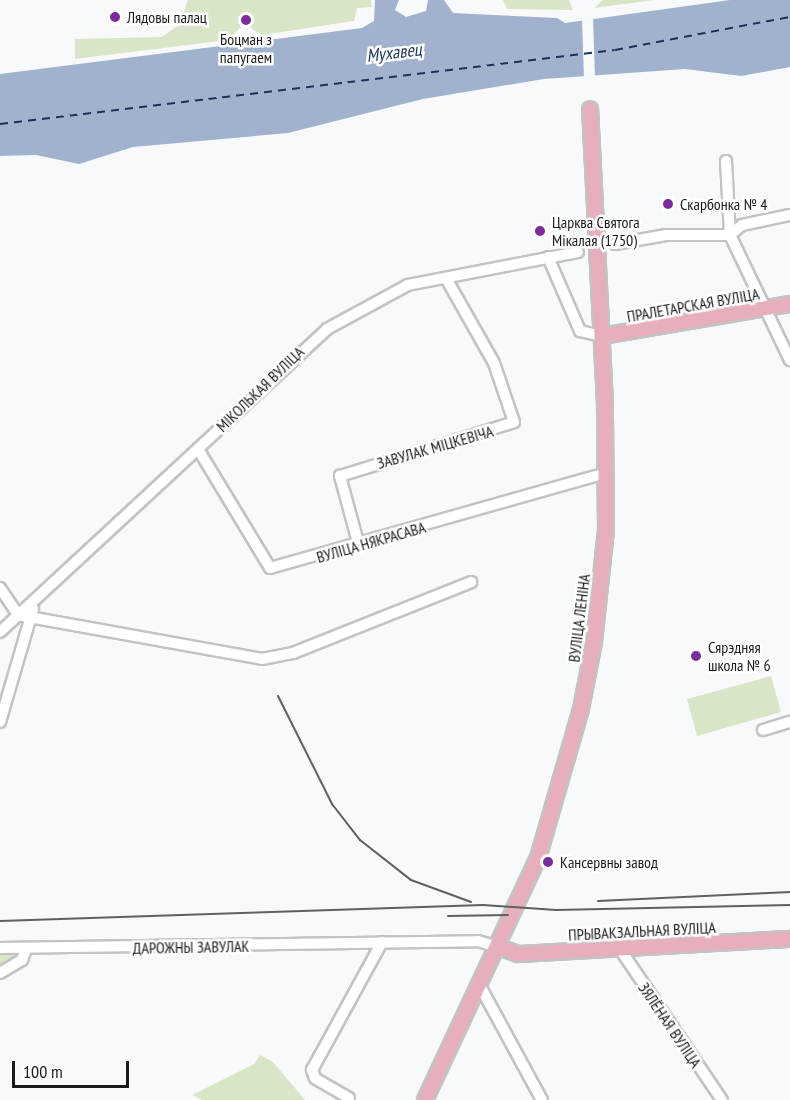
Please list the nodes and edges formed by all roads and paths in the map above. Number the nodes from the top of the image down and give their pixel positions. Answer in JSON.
{"nodes":[{"id":1,"x":590,"y":109,"type":"dead end"},
{"id":2,"x":726,"y":161,"type":"dead end"},
{"id":3,"x":790,"y":215,"type":"edge"},
{"id":4,"x":730,"y":235,"type":"junction"},
{"id":5,"x":615,"y":244,"type":"dead end"},
{"id":6,"x":578,"y":252,"type":"dead end"},
{"id":7,"x":548,"y":257,"type":"junction"},
{"id":8,"x":446,"y":278,"type":"junction"},
{"id":9,"x":790,"y":304,"type":"edge"},
{"id":10,"x":763,"y":310,"type":"junction"},
{"id":11,"x":602,"y":336,"type":"junction"},
{"id":12,"x":790,"y":360,"type":"edge"},
{"id":13,"x":198,"y":449,"type":"junction"},
{"id":14,"x":606,"y":473,"type":"junction"},
{"id":15,"x":359,"y":546,"type":"junction"},
{"id":16,"x":471,"y":582,"type":"dead end"},
{"id":17,"x":0,"y":588,"type":"edge"},
{"id":18,"x":39,"y":597,"type":"junction"},
{"id":19,"x":18,"y":615,"type":"junction"},
{"id":20,"x":31,"y":616,"type":"junction"},
{"id":21,"x":0,"y":632,"type":"edge"},
{"id":22,"x":0,"y":722,"type":"edge"},
{"id":23,"x":790,"y":722,"type":"edge"},
{"id":24,"x":763,"y":730,"type":"dead end"},
{"id":25,"x":790,"y":939,"type":"edge"},
{"id":26,"x":382,"y":942,"type":"junction"},
{"id":27,"x":498,"y":947,"type":"junction"},
{"id":28,"x":0,"y":948,"type":"edge"},
{"id":29,"x":26,"y":949,"type":"junction"},
{"id":30,"x":620,"y":949,"type":"junction"},
{"id":31,"x":0,"y":973,"type":"edge"},
{"id":32,"x":480,"y":986,"type":"junction"},
{"id":33,"x":349,"y":1098,"type":"dead end"},
{"id":34,"x":425,"y":1100,"type":"edge"},
{"id":35,"x":542,"y":1100,"type":"edge"},
{"id":36,"x":722,"y":1100,"type":"edge"}],
"edges":[{"from":1,"to":11,"type":"main road","name":"ВУЛІЦА ЛЕНІНА"},
{"from":2,"to":4,"type":"street"},
{"from":3,"to":4,"type":"street"},
{"from":4,"to":5,"type":"street"},
{"from":4,"to":10,"type":"street"},
{"from":6,"to":7,"type":"street","name":"МІКОЛЬКАЯ ВУЛІЦА"},
{"from":7,"to":8,"type":"street","name":"МІКОЛЬКАЯ ВУЛІЦА"},
{"from":7,"to":11,"type":"street"},
{"from":8,"to":13,"type":"street","name":"МІКОЛЬКАЯ ВУЛІЦА"},
{"from":8,"to":15,"type":"street","name":"ЗАВУЛАК МІЦКЕВІЧА"},
{"from":9,"to":10,"type":"main road","name":"ПРАЛЕТАРСКАЯ ВУЛІЦА"},
{"from":10,"to":11,"type":"main road","name":"ПРАЛЕТАРСКАЯ ВУЛІЦА"},
{"from":10,"to":12,"type":"street"},
{"from":11,"to":14,"type":"main road","name":"ВУЛІЦА ЛЕНІНА"},
{"from":13,"to":15,"type":"street","name":"ВУЛІЦА НЯКРАСАВА"},
{"from":13,"to":18,"type":"street","name":"МІКОЛЬКАЯ ВУЛІЦА"},
{"from":14,"to":15,"type":"street","name":"ВУЛІЦА НЯКРАСАВА"},
{"from":14,"to":27,"type":"main road","name":"ВУЛІЦА ЛЕНІНА"},
{"from":16,"to":20,"type":"street"},
{"from":17,"to":19,"type":"street"},
{"from":18,"to":19,"type":"street","name":"МІКОЛЬКАЯ ВУЛІЦА"},
{"from":18,"to":20,"type":"street"},
{"from":19,"to":20,"type":"street"},
{"from":19,"to":21,"type":"street","name":"МІКОЛЬКАЯ ВУЛІЦА"},
{"from":20,"to":22,"type":"street"},
{"from":23,"to":24,"type":"street"},
{"from":25,"to":30,"type":"main road","name":"ПРЫВАКЗАЛЬНАЯ ВУЛІЦА"},
{"from":26,"to":27,"type":"street","name":"ДАРОЖНЫ ЗАВУЛАК"},
{"from":26,"to":29,"type":"street","name":"ДАРОЖНЫ ЗАВУЛАК"},
{"from":26,"to":33,"type":"street"},
{"from":27,"to":30,"type":"main road","name":"ПРЫВАКЗАЛЬНАЯ ВУЛІЦА"},
{"from":27,"to":32,"type":"main road","name":"ВУЛІЦА ЛЕНІНА"},
{"from":28,"to":29,"type":"street","name":"ДАРОЖНЫ ЗАВУЛАК"},
{"from":29,"to":31,"type":"street"},
{"from":30,"to":36,"type":"street","name":"ЗЯЛЁНАЯ ВУЛІЦА"},
{"from":32,"to":34,"type":"main road","name":"ВУЛІЦА ЛЕНІНА"},
{"from":32,"to":35,"type":"street"}]}
